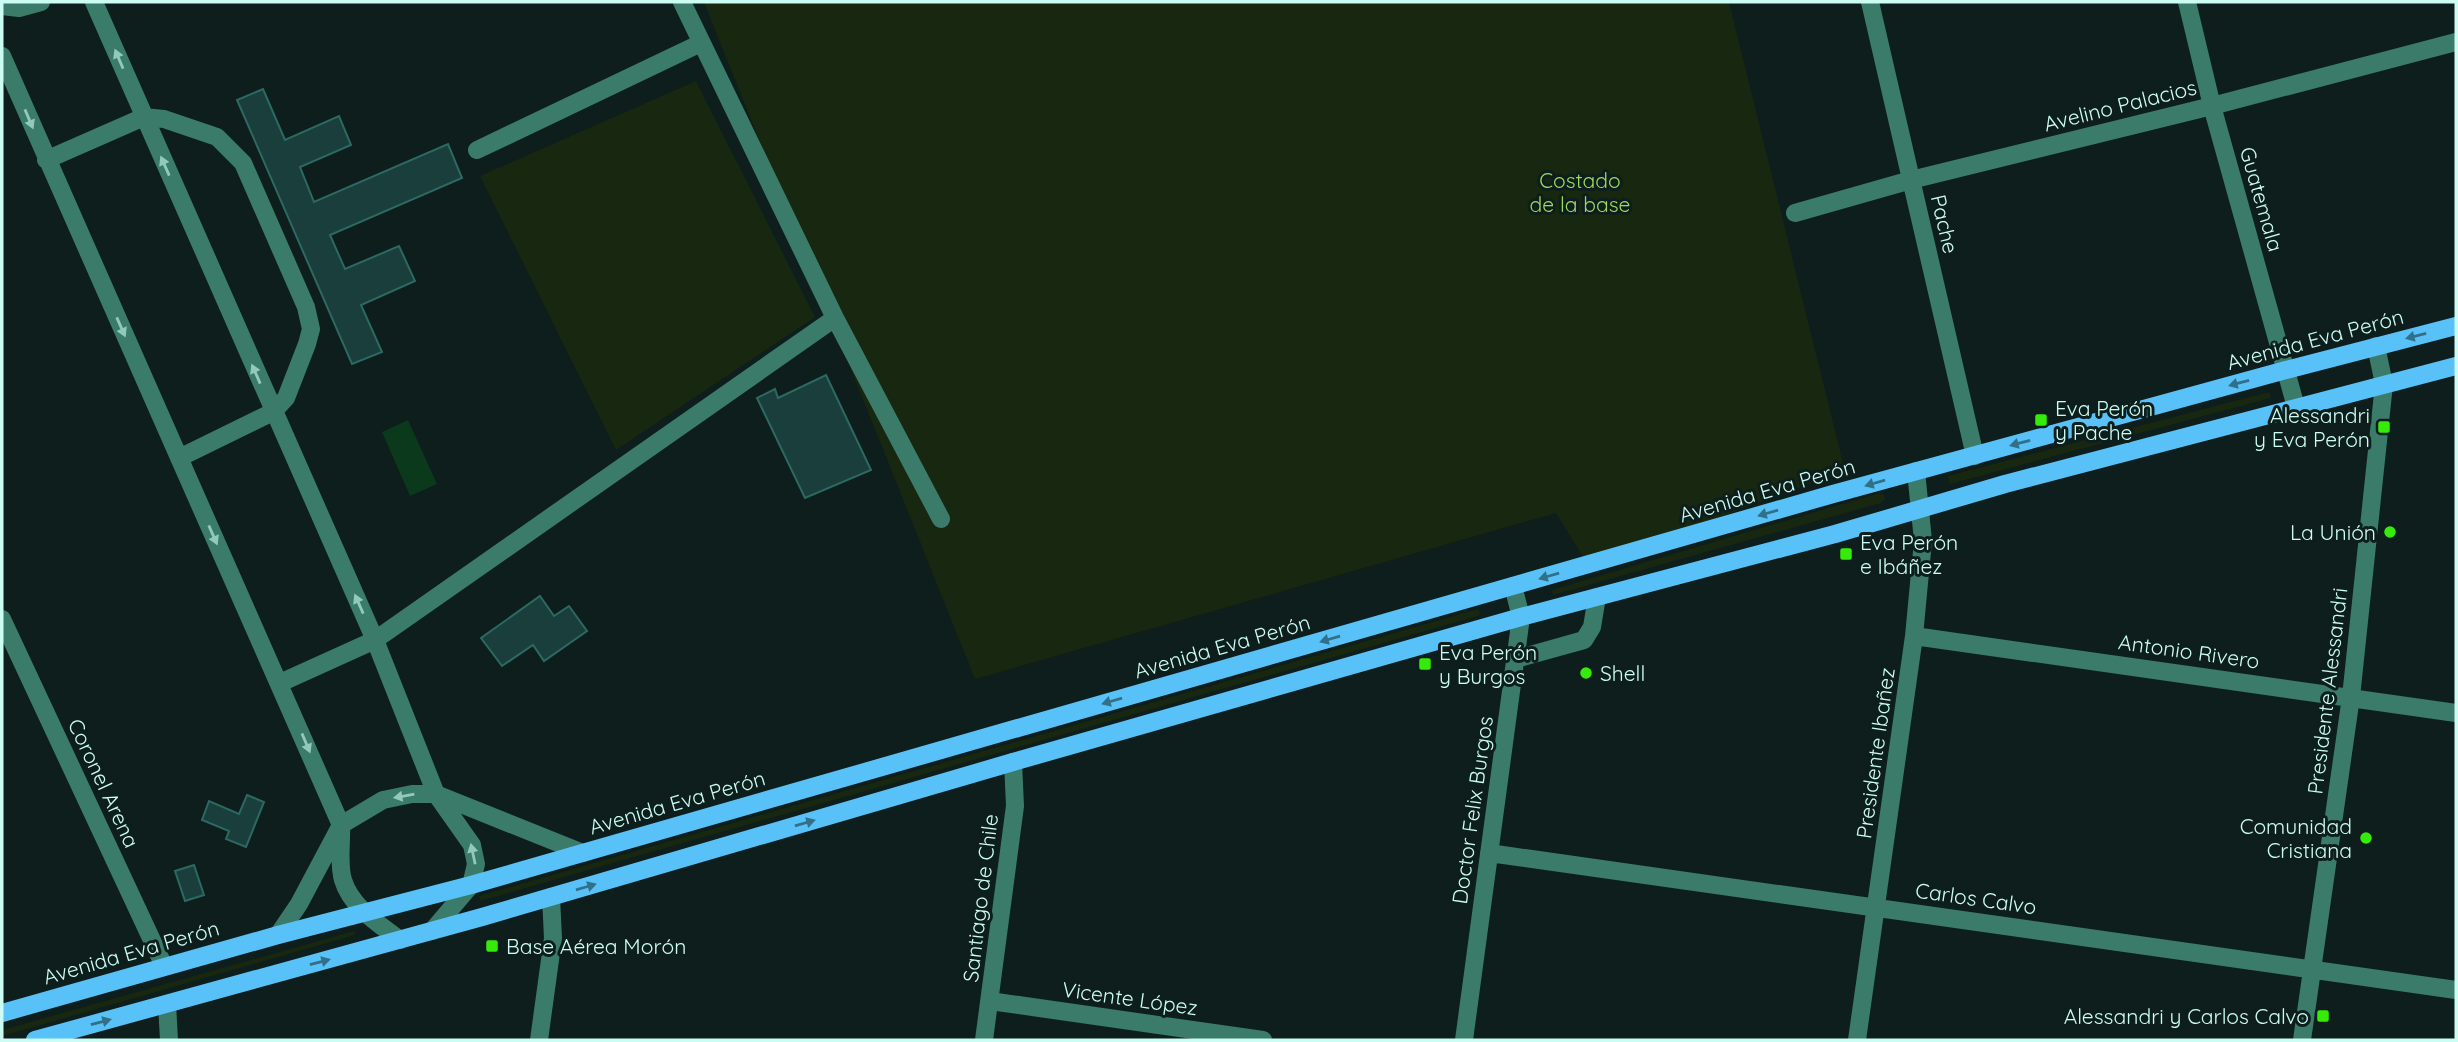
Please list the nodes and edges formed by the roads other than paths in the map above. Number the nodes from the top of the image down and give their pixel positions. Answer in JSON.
{"nodes":[{"id":1,"x":41,"y":2,"type":"edge"},
{"id":2,"x":94,"y":2,"type":"edge"},
{"id":3,"x":682,"y":2,"type":"edge"},
{"id":4,"x":1870,"y":2,"type":"edge"},
{"id":5,"x":2187,"y":2,"type":"edge"},
{"id":6,"x":2,"y":6,"type":"edge"},
{"id":7,"x":2456,"y":42,"type":"edge"},
{"id":8,"x":701,"y":43,"type":"junction"},
{"id":9,"x":2,"y":56,"type":"edge"},
{"id":10,"x":2212,"y":106,"type":"junction"},
{"id":11,"x":144,"y":117,"type":"junction"},
{"id":12,"x":477,"y":149,"type":"dead end"},
{"id":13,"x":46,"y":160,"type":"junction"},
{"id":14,"x":1911,"y":180,"type":"junction"},
{"id":15,"x":1795,"y":213,"type":"dead end"},
{"id":16,"x":835,"y":318,"type":"junction"},
{"id":17,"x":2456,"y":326,"type":"edge"},
{"id":18,"x":2376,"y":346,"type":"junction"},
{"id":19,"x":2456,"y":366,"type":"edge"},
{"id":20,"x":2286,"y":370,"type":"junction"},
{"id":21,"x":2384,"y":384,"type":"junction"},
{"id":22,"x":2296,"y":407,"type":"junction"},
{"id":23,"x":273,"y":412,"type":"junction"},
{"id":24,"x":1975,"y":456,"type":"junction"},
{"id":25,"x":179,"y":458,"type":"junction"},
{"id":26,"x":1916,"y":471,"type":"junction"},
{"id":27,"x":1921,"y":510,"type":"junction"},
{"id":28,"x":941,"y":519,"type":"dead end"},
{"id":29,"x":1513,"y":586,"type":"junction"},
{"id":30,"x":1597,"y":597,"type":"junction"},
{"id":31,"x":1521,"y":617,"type":"junction"},
{"id":32,"x":2,"y":619,"type":"edge"},
{"id":33,"x":1914,"y":636,"type":"junction"},
{"id":34,"x":375,"y":640,"type":"junction"},
{"id":35,"x":1516,"y":659,"type":"junction"},
{"id":36,"x":280,"y":683,"type":"junction"},
{"id":37,"x":2351,"y":697,"type":"junction"},
{"id":38,"x":2456,"y":713,"type":"edge"},
{"id":39,"x":1013,"y":762,"type":"junction"},
{"id":40,"x":436,"y":794,"type":"junction"},
{"id":41,"x":341,"y":825,"type":"junction"},
{"id":42,"x":583,"y":853,"type":"junction"},
{"id":43,"x":1489,"y":853,"type":"junction"},
{"id":44,"x":471,"y":885,"type":"junction"},
{"id":45,"x":551,"y":897,"type":"junction"},
{"id":46,"x":1876,"y":907,"type":"junction"},
{"id":47,"x":364,"y":912,"type":"junction"},
{"id":48,"x":432,"y":931,"type":"junction"},
{"id":49,"x":278,"y":935,"type":"junction"},
{"id":50,"x":400,"y":940,"type":"junction"},
{"id":51,"x":164,"y":966,"type":"junction"},
{"id":52,"x":2312,"y":970,"type":"junction"},
{"id":53,"x":2456,"y":990,"type":"edge"},
{"id":54,"x":990,"y":1001,"type":"junction"},
{"id":55,"x":166,"y":1004,"type":"junction"},
{"id":56,"x":2,"y":1013,"type":"edge"},
{"id":57,"x":35,"y":1040,"type":"edge"},
{"id":58,"x":169,"y":1040,"type":"edge"},
{"id":59,"x":539,"y":1040,"type":"edge"},
{"id":60,"x":984,"y":1040,"type":"edge"},
{"id":61,"x":1263,"y":1040,"type":"edge"},
{"id":62,"x":1464,"y":1040,"type":"edge"},
{"id":63,"x":1857,"y":1040,"type":"edge"},
{"id":64,"x":2302,"y":1040,"type":"edge"}],
"edges":[{"from":1,"to":6,"type":"street"},
{"from":11,"to":2,"type":"street","one_way":true},
{"from":3,"to":8,"type":"street"},
{"from":4,"to":14,"type":"street","name":"Pache"},
{"from":5,"to":10,"type":"street","name":"Guatemala"},
{"from":7,"to":10,"type":"street","name":"Avelino Palacios"},
{"from":8,"to":12,"type":"street"},
{"from":8,"to":16,"type":"street"},
{"from":9,"to":13,"type":"street","one_way":true},
{"from":10,"to":14,"type":"street","name":"Avelino Palacios"},
{"from":10,"to":20,"type":"street","name":"Guatemala"},
{"from":11,"to":13,"type":"street"},
{"from":23,"to":11,"type":"street","one_way":true},
{"from":11,"to":23,"type":"street"},
{"from":13,"to":25,"type":"street","one_way":true},
{"from":14,"to":15,"type":"street","name":"Avelino Palacios"},
{"from":14,"to":24,"type":"street","name":"Pache"},
{"from":16,"to":28,"type":"street"},
{"from":16,"to":34,"type":"street"},
{"from":17,"to":18,"type":"main road","name":"Avenida Eva Perón","one_way":true},
{"from":18,"to":20,"type":"main road","name":"Avenida Eva Perón"},
{"from":18,"to":21,"type":"street","name":"Presidente Alessandri"},
{"from":19,"to":21,"type":"main road"},
{"from":20,"to":22,"type":"street","name":"Guatemala"},
{"from":20,"to":24,"type":"main road","name":"Avenida Eva Perón","one_way":true},
{"from":21,"to":22,"type":"main road"},
{"from":21,"to":37,"type":"street","name":"Presidente Alessandri"},
{"from":22,"to":27,"type":"main road"},
{"from":23,"to":25,"type":"street"},
{"from":34,"to":23,"type":"street","one_way":true},
{"from":24,"to":26,"type":"main road","name":"Avenida Eva Perón"},
{"from":25,"to":36,"type":"street","one_way":true},
{"from":26,"to":27,"type":"street","name":"Presidente Ibañez"},
{"from":26,"to":29,"type":"main road","name":"Avenida Eva Perón","one_way":true},
{"from":27,"to":30,"type":"main road"},
{"from":27,"to":33,"type":"street","name":"Presidente Ibañez"},
{"from":29,"to":31,"type":"street","name":"Doctor Felix Burgos"},
{"from":29,"to":42,"type":"main road","name":"Avenida Eva Perón","one_way":true},
{"from":30,"to":31,"type":"main road"},
{"from":30,"to":35,"type":"street"},
{"from":31,"to":35,"type":"street","name":"Doctor Felix Burgos"},
{"from":31,"to":39,"type":"main road"},
{"from":32,"to":51,"type":"street","name":"Coronel Arena"},
{"from":33,"to":37,"type":"street","name":"Antonio Rivero"},
{"from":33,"to":46,"type":"street","name":"Presidente Ibañez"},
{"from":34,"to":36,"type":"street"},
{"from":34,"to":40,"type":"street"},
{"from":35,"to":43,"type":"street","name":"Doctor Felix Burgos"},
{"from":36,"to":41,"type":"street","one_way":true},
{"from":37,"to":38,"type":"street","name":"Antonio Rivero"},
{"from":37,"to":52,"type":"street","name":"Presidente Alessandri"},
{"from":45,"to":39,"type":"main road","one_way":true},
{"from":39,"to":54,"type":"street","name":"Santiago de Chile"},
{"from":40,"to":41,"type":"street","one_way":true},
{"from":40,"to":42,"type":"street"},
{"from":44,"to":40,"type":"street","one_way":true},
{"from":41,"to":47,"type":"street"},
{"from":41,"to":49,"type":"street"},
{"from":42,"to":44,"type":"main road","name":"Avenida Eva Perón"},
{"from":43,"to":46,"type":"street","name":"Carlos Calvo"},
{"from":43,"to":62,"type":"street","name":"Doctor Felix Burgos"},
{"from":44,"to":47,"type":"main road","name":"Avenida Eva Perón"},
{"from":44,"to":48,"type":"street"},
{"from":45,"to":48,"type":"main road"},
{"from":45,"to":59,"type":"street"},
{"from":46,"to":52,"type":"street","name":"Carlos Calvo"},
{"from":46,"to":63,"type":"street","name":"Presidente Ibañez"},
{"from":47,"to":49,"type":"main road","name":"Avenida Eva Perón"},
{"from":47,"to":50,"type":"street"},
{"from":48,"to":50,"type":"main road"},
{"from":49,"to":51,"type":"main road","name":"Avenida Eva Perón"},
{"from":55,"to":50,"type":"main road","one_way":true},
{"from":51,"to":56,"type":"main road","name":"Avenida Eva Perón"},
{"from":52,"to":53,"type":"street","name":"Carlos Calvo"},
{"from":52,"to":64,"type":"street","name":"Presidente Alessandri"},
{"from":54,"to":60,"type":"street","name":"Santiago de Chile"},
{"from":54,"to":61,"type":"street","name":"Vicente López"},
{"from":57,"to":55,"type":"main road","one_way":true},
{"from":55,"to":58,"type":"street"}]}
